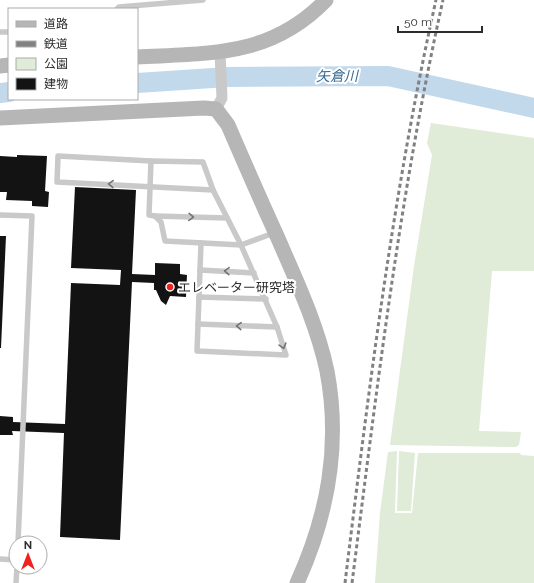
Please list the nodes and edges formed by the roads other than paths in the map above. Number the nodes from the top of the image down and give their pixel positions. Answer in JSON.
{"nodes":[{"id":1,"x":203,"y":0,"type":"edge"},
{"id":2,"x":326,"y":0,"type":"edge"},
{"id":3,"x":118,"y":8,"type":"edge"},
{"id":4,"x":220,"y":55,"type":"junction"},
{"id":5,"x":138,"y":57,"type":"edge"},
{"id":6,"x":219,"y":104,"type":"junction"},
{"id":7,"x":0,"y":118,"type":"edge"},
{"id":8,"x":151,"y":161,"type":"junction"},
{"id":9,"x":150,"y":186,"type":"junction"},
{"id":10,"x":214,"y":190,"type":"junction"},
{"id":11,"x":0,"y":215,"type":"edge"},
{"id":12,"x":155,"y":216,"type":"junction"},
{"id":13,"x":227,"y":218,"type":"junction"},
{"id":14,"x":275,"y":232,"type":"junction"},
{"id":15,"x":202,"y":243,"type":"junction"},
{"id":16,"x":241,"y":245,"type":"junction"},
{"id":17,"x":200,"y":270,"type":"junction"},
{"id":18,"x":254,"y":273,"type":"junction"},
{"id":19,"x":199,"y":297,"type":"junction"},
{"id":20,"x":266,"y":299,"type":"junction"},
{"id":21,"x":198,"y":324,"type":"junction"},
{"id":22,"x":278,"y":328,"type":"junction"},
{"id":23,"x":18,"y":535,"type":"edge"},
{"id":24,"x":297,"y":583,"type":"edge"}],
"edges":[{"from":1,"to":3,"type":"lane"},
{"from":2,"to":4,"type":"street"},
{"from":4,"to":5,"type":"street"},
{"from":4,"to":6,"type":"street"},
{"from":6,"to":7,"type":"street"},
{"from":6,"to":14,"type":"street"},
{"from":8,"to":9,"type":"lane"},
{"from":9,"to":8,"type":"lane","one_way":true},
{"from":8,"to":10,"type":"lane"},
{"from":9,"to":10,"type":"lane"},
{"from":9,"to":12,"type":"lane"},
{"from":10,"to":13,"type":"lane"},
{"from":11,"to":23,"type":"lane"},
{"from":12,"to":13,"type":"lane","one_way":true},
{"from":12,"to":15,"type":"lane"},
{"from":13,"to":16,"type":"lane"},
{"from":14,"to":16,"type":"lane"},
{"from":14,"to":24,"type":"street"},
{"from":15,"to":16,"type":"lane"},
{"from":15,"to":17,"type":"lane"},
{"from":16,"to":18,"type":"lane"},
{"from":18,"to":17,"type":"lane","one_way":true},
{"from":17,"to":19,"type":"lane"},
{"from":18,"to":20,"type":"lane"},
{"from":19,"to":20,"type":"lane"},
{"from":19,"to":21,"type":"lane"},
{"from":20,"to":22,"type":"lane"},
{"from":22,"to":21,"type":"lane","one_way":true},
{"from":22,"to":21,"type":"lane","one_way":true}]}
